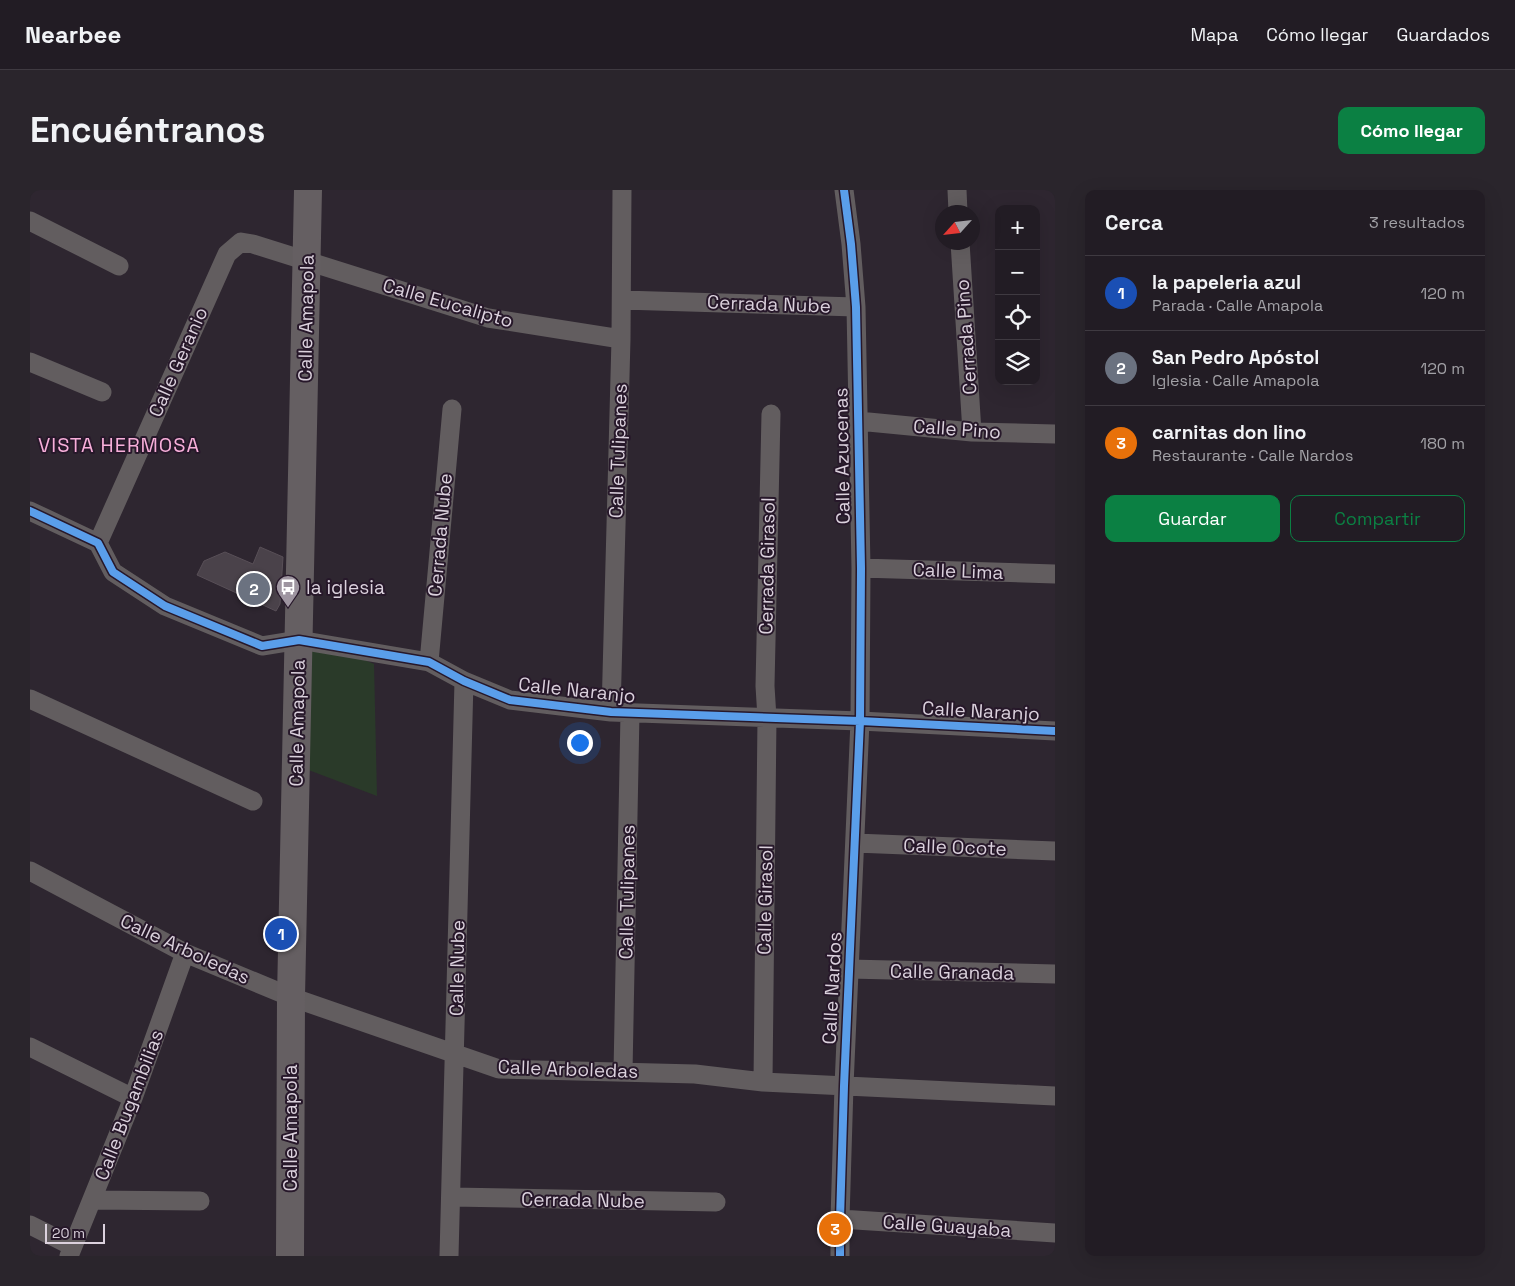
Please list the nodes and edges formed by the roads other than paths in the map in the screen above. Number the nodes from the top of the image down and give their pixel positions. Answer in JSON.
{"nodes":[{"id":1,"x":308,"y":190,"type":"edge"},
{"id":2,"x":622,"y":190,"type":"edge"},
{"id":3,"x":844,"y":190,"type":"edge"},
{"id":4,"x":957,"y":190,"type":"edge"},
{"id":5,"x":958,"y":205,"type":"edge"},
{"id":6,"x":30,"y":221,"type":"edge"},
{"id":7,"x":241,"y":242,"type":"joint"},
{"id":8,"x":961,"y":250,"type":"edge"},
{"id":9,"x":308,"y":262,"type":"junction"},
{"id":10,"x":119,"y":266,"type":"dead end"},
{"id":11,"x":622,"y":300,"type":"junction"},
{"id":12,"x":856,"y":307,"type":"junction"},
{"id":13,"x":621,"y":339,"type":"junction"},
{"id":14,"x":30,"y":362,"type":"edge"},
{"id":15,"x":102,"y":392,"type":"dead end"},
{"id":16,"x":452,"y":409,"type":"dead end"},
{"id":17,"x":771,"y":414,"type":"dead end"},
{"id":18,"x":858,"y":421,"type":"junction"},
{"id":19,"x":972,"y":432,"type":"junction"},
{"id":20,"x":1055,"y":434,"type":"edge"},
{"id":21,"x":30,"y":511,"type":"edge"},
{"id":22,"x":98,"y":543,"type":"junction"},
{"id":23,"x":860,"y":568,"type":"junction"},
{"id":24,"x":1055,"y":574,"type":"edge"},
{"id":25,"x":299,"y":640,"type":"junction"},
{"id":26,"x":429,"y":662,"type":"junction"},
{"id":27,"x":464,"y":681,"type":"junction"},
{"id":28,"x":30,"y":700,"type":"edge"},
{"id":29,"x":611,"y":712,"type":"junction"},
{"id":30,"x":630,"y":713,"type":"junction"},
{"id":31,"x":767,"y":718,"type":"junction"},
{"id":32,"x":860,"y":721,"type":"junction"},
{"id":33,"x":1055,"y":731,"type":"edge"},
{"id":34,"x":254,"y":801,"type":"dead end"},
{"id":35,"x":855,"y":844,"type":"junction"},
{"id":36,"x":1055,"y":851,"type":"edge"},
{"id":37,"x":30,"y":871,"type":"edge"},
{"id":38,"x":185,"y":953,"type":"junction"},
{"id":39,"x":850,"y":969,"type":"junction"},
{"id":40,"x":1055,"y":974,"type":"edge"},
{"id":41,"x":290,"y":997,"type":"junction"},
{"id":42,"x":30,"y":1047,"type":"edge"},
{"id":43,"x":455,"y":1054,"type":"junction"},
{"id":44,"x":623,"y":1072,"type":"junction"},
{"id":45,"x":763,"y":1082,"type":"junction"},
{"id":46,"x":844,"y":1086,"type":"junction"},
{"id":47,"x":1055,"y":1096,"type":"edge"},
{"id":48,"x":133,"y":1098,"type":"junction"},
{"id":49,"x":450,"y":1197,"type":"junction"},
{"id":50,"x":92,"y":1200,"type":"junction"},
{"id":51,"x":200,"y":1201,"type":"dead end"},
{"id":52,"x":716,"y":1202,"type":"dead end"},
{"id":53,"x":840,"y":1219,"type":"junction"},
{"id":54,"x":30,"y":1225,"type":"edge"},
{"id":55,"x":1055,"y":1233,"type":"edge"},
{"id":56,"x":71,"y":1251,"type":"edge"},
{"id":57,"x":290,"y":1256,"type":"edge"},
{"id":58,"x":449,"y":1256,"type":"edge"},
{"id":59,"x":840,"y":1256,"type":"edge"}],
"edges":[{"from":1,"to":9,"type":"street","name":"Calle Amapola"},
{"from":2,"to":11,"type":"street","name":"Calle Tulipanes"},
{"from":3,"to":12,"type":"street","name":"Calle Azucenas"},
{"from":4,"to":5,"type":"street"},
{"from":6,"to":10,"type":"street"},
{"from":7,"to":9,"type":"street","name":"Calle Eucalipto"},
{"from":7,"to":22,"type":"street","name":"Calle Geranio"},
{"from":8,"to":19,"type":"street","name":"Cerrada Pino"},
{"from":9,"to":13,"type":"street","name":"Calle Eucalipto"},
{"from":9,"to":25,"type":"street","name":"Calle Amapola"},
{"from":11,"to":12,"type":"street","name":"Cerrada Nube"},
{"from":11,"to":13,"type":"street","name":"Calle Tulipanes"},
{"from":12,"to":18,"type":"street","name":"Calle Azucenas"},
{"from":13,"to":29,"type":"street","name":"Calle Tulipanes"},
{"from":14,"to":15,"type":"street"},
{"from":16,"to":26,"type":"street","name":"Cerrada Nube"},
{"from":17,"to":31,"type":"street","name":"Cerrada Girasol"},
{"from":18,"to":19,"type":"street","name":"Calle Pino"},
{"from":18,"to":23,"type":"street","name":"Calle Azucenas"},
{"from":19,"to":20,"type":"street","name":"Calle Pino"},
{"from":21,"to":22,"type":"street"},
{"from":22,"to":25,"type":"street","name":"Calle Naranjo"},
{"from":23,"to":24,"type":"street","name":"Calle Lima"},
{"from":23,"to":32,"type":"street","name":"Calle Azucenas"},
{"from":25,"to":26,"type":"street","name":"Calle Naranjo"},
{"from":25,"to":41,"type":"street","name":"Calle Amapola"},
{"from":26,"to":27,"type":"street","name":"Calle Naranjo"},
{"from":27,"to":29,"type":"street","name":"Calle Naranjo"},
{"from":27,"to":43,"type":"street","name":"Calle Nube"},
{"from":28,"to":34,"type":"street"},
{"from":29,"to":30,"type":"street","name":"Calle Naranjo"},
{"from":30,"to":31,"type":"street","name":"Calle Naranjo"},
{"from":30,"to":44,"type":"street","name":"Calle Tulipanes"},
{"from":31,"to":32,"type":"street","name":"Calle Naranjo"},
{"from":31,"to":45,"type":"street","name":"Calle Girasol"},
{"from":32,"to":33,"type":"street","name":"Calle Naranjo"},
{"from":32,"to":35,"type":"street","name":"Calle Nardos"},
{"from":35,"to":36,"type":"street","name":"Calle Ocote"},
{"from":35,"to":39,"type":"street","name":"Calle Nardos"},
{"from":37,"to":38,"type":"street","name":"Calle Arboledas"},
{"from":38,"to":41,"type":"street","name":"Calle Arboledas"},
{"from":38,"to":48,"type":"street","name":"Calle Bugambilias"},
{"from":39,"to":40,"type":"street","name":"Calle Granada"},
{"from":39,"to":46,"type":"street","name":"Calle Nardos"},
{"from":41,"to":43,"type":"street","name":"Calle Arboledas"},
{"from":41,"to":57,"type":"street","name":"Calle Amapola"},
{"from":42,"to":48,"type":"street"},
{"from":43,"to":44,"type":"street","name":"Calle Arboledas"},
{"from":43,"to":49,"type":"street","name":"Calle Nube"},
{"from":44,"to":45,"type":"street","name":"Calle Arboledas"},
{"from":45,"to":46,"type":"street","name":"Calle Arboledas"},
{"from":46,"to":47,"type":"street","name":"Calle Arboledas"},
{"from":46,"to":53,"type":"street","name":"Calle Nardos"},
{"from":48,"to":50,"type":"street","name":"Calle Bugambilias"},
{"from":49,"to":52,"type":"street","name":"Cerrada Nube"},
{"from":49,"to":58,"type":"street","name":"Calle Nube"},
{"from":50,"to":51,"type":"street"},
{"from":50,"to":56,"type":"street","name":"Calle Bugambilias"},
{"from":53,"to":55,"type":"street","name":"Calle Guayaba"},
{"from":53,"to":59,"type":"street","name":"Calle Nardos"},
{"from":54,"to":56,"type":"street"}]}
